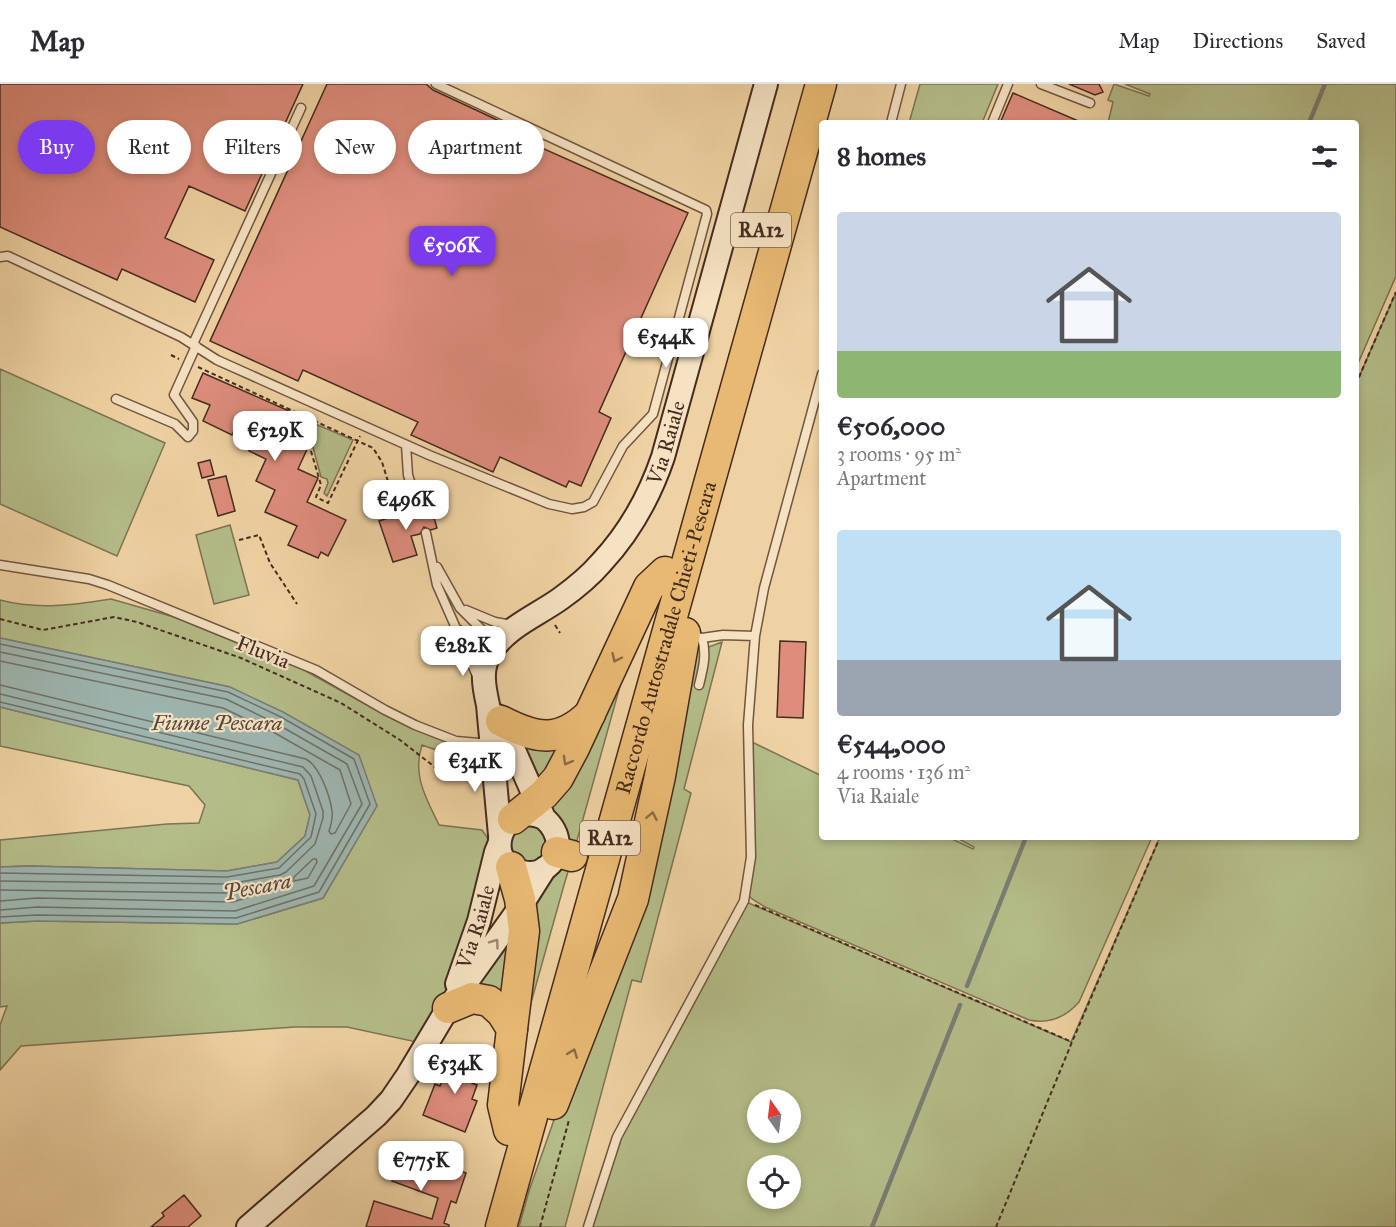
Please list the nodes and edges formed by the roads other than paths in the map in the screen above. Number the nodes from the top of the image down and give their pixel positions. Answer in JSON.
{"nodes":[{"id":1,"x":436,"y":84,"type":"edge"},
{"id":2,"x":766,"y":84,"type":"edge"},
{"id":3,"x":802,"y":84,"type":"edge"},
{"id":4,"x":821,"y":84,"type":"edge"},
{"id":5,"x":901,"y":84,"type":"edge"},
{"id":6,"x":1008,"y":84,"type":"edge"},
{"id":7,"x":1041,"y":84,"type":"edge"},
{"id":8,"x":1090,"y":103,"type":"dead end"},
{"id":9,"x":302,"y":108,"type":"dead end"},
{"id":10,"x":892,"y":120,"type":"edge"},
{"id":11,"x":993,"y":120,"type":"edge"},
{"id":12,"x":0,"y":257,"type":"edge"},
{"id":13,"x":195,"y":345,"type":"junction"},
{"id":14,"x":819,"y":385,"type":"edge"},
{"id":15,"x":116,"y":399,"type":"dead end"},
{"id":16,"x":406,"y":445,"type":"junction"},
{"id":17,"x":719,"y":448,"type":"junction"},
{"id":18,"x":418,"y":507,"type":"dead end"},
{"id":19,"x":426,"y":534,"type":"dead end"},
{"id":20,"x":433,"y":559,"type":"junction"},
{"id":21,"x":0,"y":565,"type":"edge"},
{"id":22,"x":665,"y":572,"type":"junction"},
{"id":23,"x":460,"y":608,"type":"junction"},
{"id":24,"x":456,"y":626,"type":"junction"},
{"id":25,"x":517,"y":626,"type":"junction"},
{"id":26,"x":693,"y":636,"type":"junction"},
{"id":27,"x":756,"y":636,"type":"junction"},
{"id":28,"x":490,"y":652,"type":"junction"},
{"id":29,"x":699,"y":685,"type":"dead end"},
{"id":30,"x":590,"y":714,"type":"junction"},
{"id":31,"x":493,"y":723,"type":"junction"},
{"id":32,"x":540,"y":809,"type":"junction"},
{"id":33,"x":506,"y":841,"type":"junction"},
{"id":34,"x":558,"y":859,"type":"junction"},
{"id":35,"x":521,"y":906,"type":"junction"},
{"id":36,"x":448,"y":1008,"type":"junction"},
{"id":37,"x":512,"y":1029,"type":"junction"},
{"id":38,"x":509,"y":1130,"type":"junction"},
{"id":39,"x":248,"y":1227,"type":"edge"},
{"id":40,"x":483,"y":1227,"type":"edge"},
{"id":41,"x":501,"y":1227,"type":"edge"},
{"id":42,"x":513,"y":1227,"type":"edge"},
{"id":43,"x":588,"y":1227,"type":"edge"}],
"edges":[{"from":1,"to":16,"type":"lane"},
{"from":2,"to":25,"type":"street","name":"Via Raiale"},
{"from":3,"to":22,"type":"highway","name":"Raccordo Autostradale Chieti-Pescara","number":"RA12"},
{"from":4,"to":17,"type":"highway","name":"Raccordo Autostradale Chieti-Pescara","number":"RA12"},
{"from":5,"to":10,"type":"lane"},
{"from":6,"to":11,"type":"lane"},
{"from":7,"to":8,"type":"lane"},
{"from":9,"to":13,"type":"lane"},
{"from":12,"to":13,"type":"lane"},
{"from":13,"to":15,"type":"lane"},
{"from":13,"to":16,"type":"lane"},
{"from":14,"to":27,"type":"lane"},
{"from":16,"to":18,"type":"lane"},
{"from":17,"to":26,"type":"highway"},
{"from":17,"to":41,"type":"highway","name":"Raccordo Autostradale Chieti-Pescara","number":"RA12"},
{"from":19,"to":20,"type":"lane"},
{"from":20,"to":23,"type":"lane"},
{"from":20,"to":24,"type":"lane"},
{"from":21,"to":31,"type":"lane"},
{"from":22,"to":30,"type":"highway","one_way":true},
{"from":22,"to":38,"type":"highway","name":"Raccordo Autostradale Chieti-Pescara","number":"RA12"},
{"from":23,"to":25,"type":"lane"},
{"from":23,"to":28,"type":"lane"},
{"from":24,"to":28,"type":"lane"},
{"from":24,"to":31,"type":"lane"},
{"from":25,"to":28,"type":"street","name":"Via Raiale"},
{"from":26,"to":27,"type":"lane"},
{"from":26,"to":29,"type":"lane"},
{"from":42,"to":26,"type":"highway","one_way":true},
{"from":27,"to":43,"type":"lane"},
{"from":28,"to":31,"type":"street","name":"Via Raiale"},
{"from":30,"to":31,"type":"highway"},
{"from":30,"to":32,"type":"highway","one_way":true},
{"from":31,"to":32,"type":"street","name":"Via Raiale"},
{"from":31,"to":33,"type":"street","name":"Via Raiale"},
{"from":32,"to":33,"type":"highway"},
{"from":32,"to":34,"type":"street","name":"Via Raiale"},
{"from":33,"to":34,"type":"street"},
{"from":33,"to":35,"type":"highway"},
{"from":33,"to":36,"type":"street","name":"Via Raiale"},
{"from":34,"to":35,"type":"street","name":"Via Raiale"},
{"from":36,"to":35,"type":"street","name":"Via Raiale","one_way":true},
{"from":35,"to":37,"type":"highway"},
{"from":36,"to":37,"type":"highway"},
{"from":36,"to":39,"type":"street","name":"Via Raiale"},
{"from":37,"to":38,"type":"highway"},
{"from":38,"to":40,"type":"highway","name":"Raccordo Autostradale Chieti-Pescara","number":"RA12"}]}
